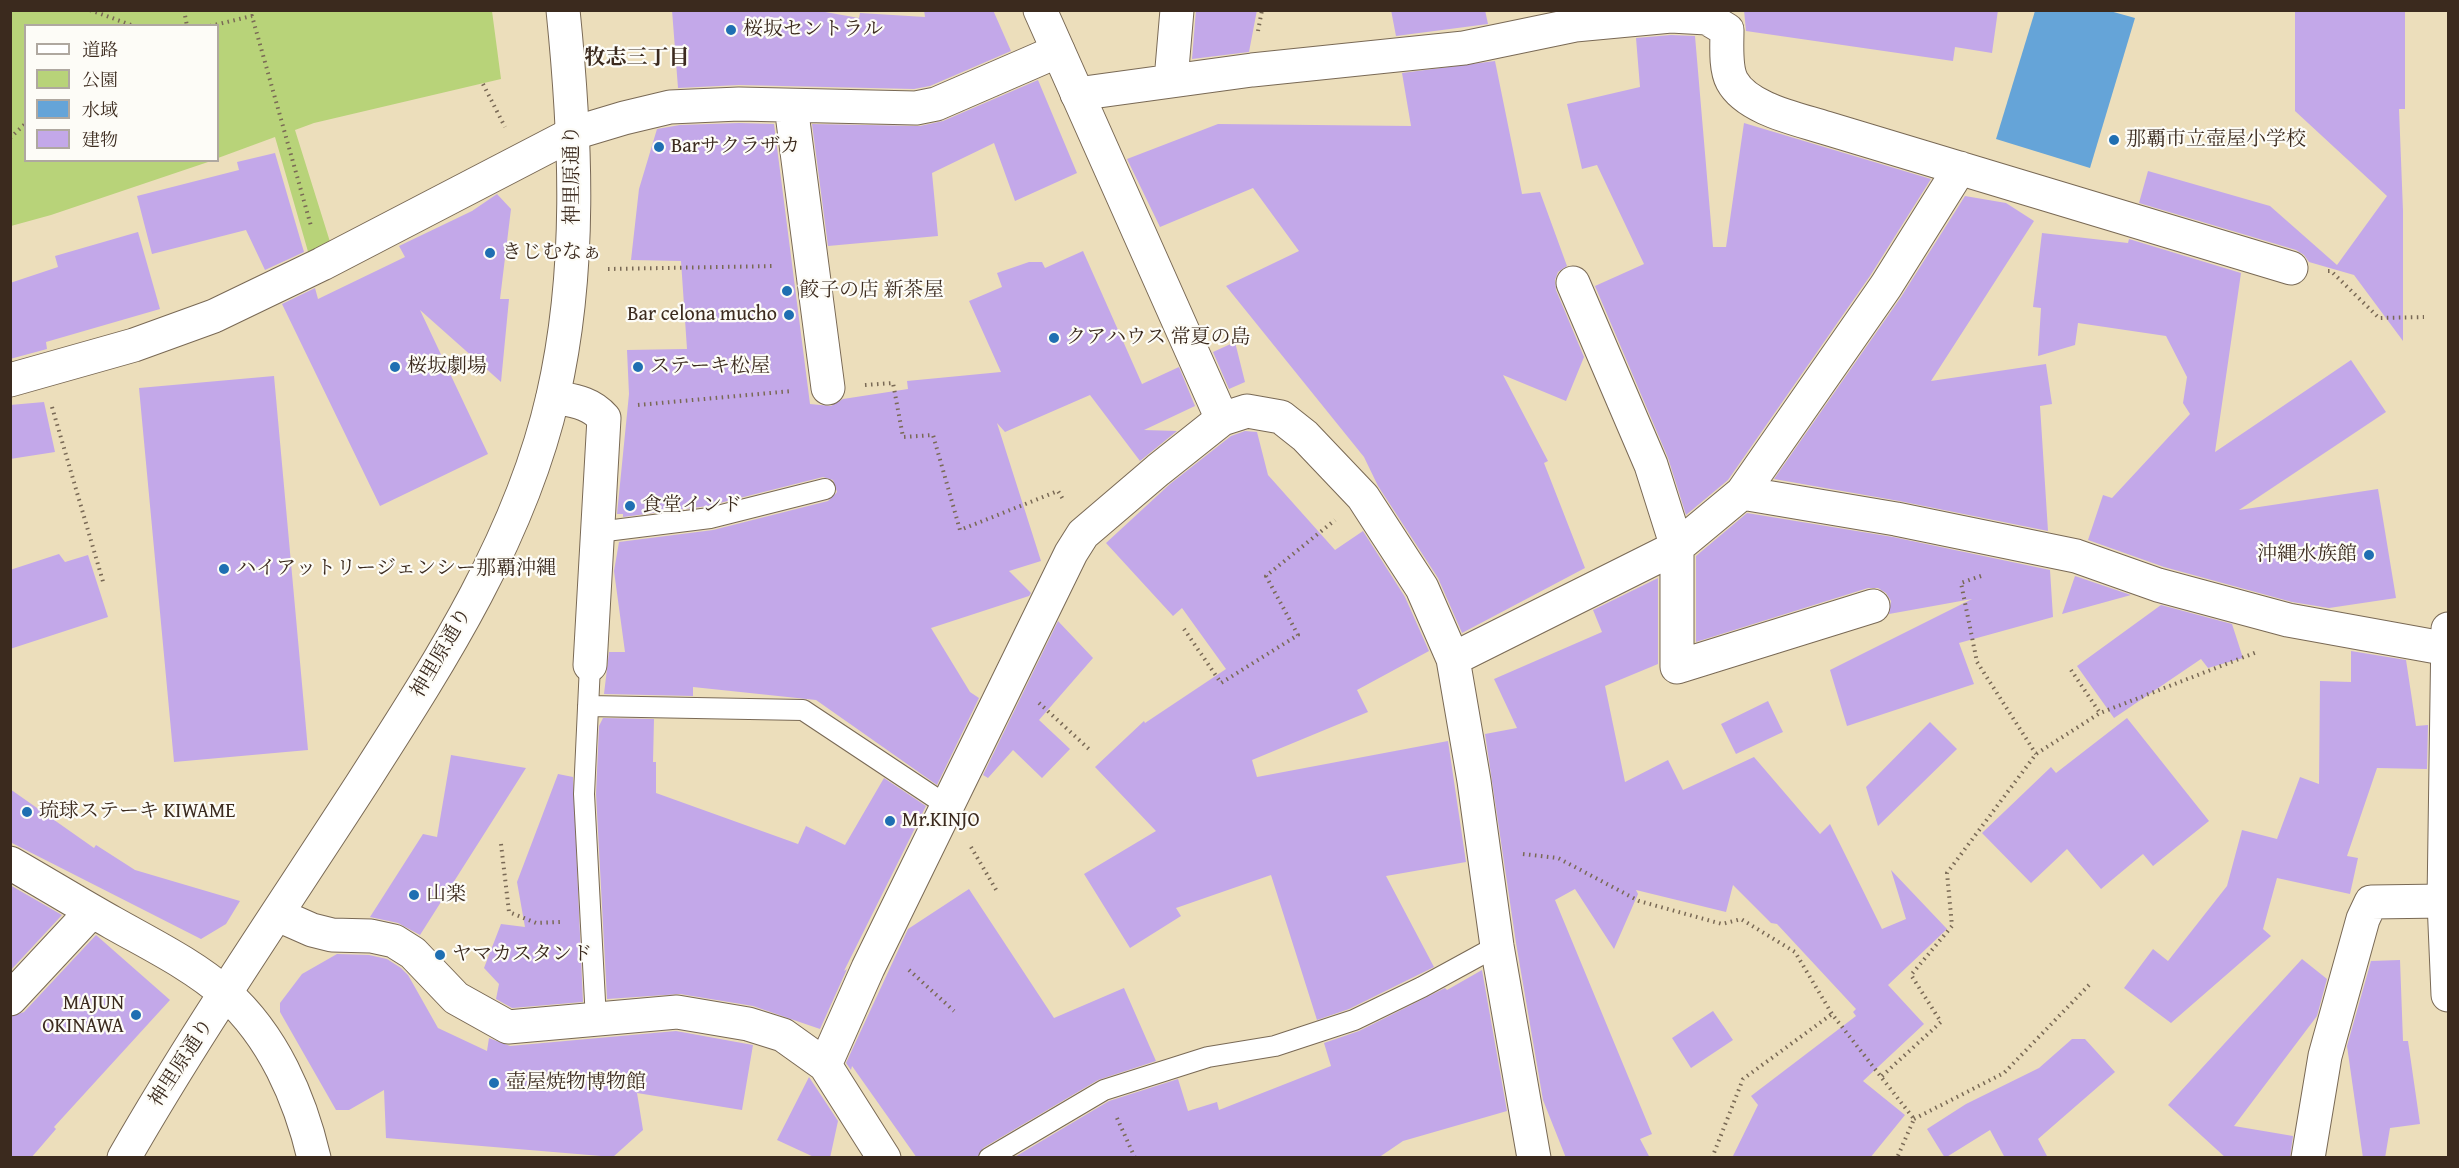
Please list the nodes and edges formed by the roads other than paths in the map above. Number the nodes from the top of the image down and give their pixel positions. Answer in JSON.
{"nodes":[{"id":1,"x":563,"y":10,"type":"edge"},
{"id":2,"x":1040,"y":10,"type":"edge"},
{"id":3,"x":1177,"y":10,"type":"edge"},
{"id":4,"x":1058,"y":51,"type":"junction"},
{"id":5,"x":1171,"y":80,"type":"junction"},
{"id":6,"x":1077,"y":94,"type":"junction"},
{"id":7,"x":791,"y":106,"type":"junction"},
{"id":8,"x":574,"y":133,"type":"junction"},
{"id":9,"x":1960,"y":168,"type":"junction"},
{"id":10,"x":2291,"y":268,"type":"road end"},
{"id":11,"x":1573,"y":283,"type":"dead end"},
{"id":12,"x":26,"y":376,"type":"edge"},
{"id":13,"x":828,"y":388,"type":"road end"},
{"id":14,"x":553,"y":397,"type":"junction"},
{"id":15,"x":1222,"y":419,"type":"junction"},
{"id":16,"x":825,"y":489,"type":"dead end"},
{"id":17,"x":1742,"y":493,"type":"junction"},
{"id":18,"x":598,"y":532,"type":"junction"},
{"id":19,"x":1677,"y":547,"type":"junction"},
{"id":20,"x":1873,"y":606,"type":"dead end"},
{"id":21,"x":2448,"y":629,"type":"edge"},
{"id":22,"x":2448,"y":649,"type":"edge"},
{"id":23,"x":1452,"y":659,"type":"junction"},
{"id":24,"x":590,"y":665,"type":"joint"},
{"id":25,"x":588,"y":706,"type":"junction"},
{"id":26,"x":946,"y":805,"type":"junction"},
{"id":27,"x":10,"y":862,"type":"edge"},
{"id":28,"x":2444,"y":901,"type":"junction"},
{"id":29,"x":92,"y":911,"type":"junction"},
{"id":30,"x":278,"y":915,"type":"junction"},
{"id":31,"x":1497,"y":946,"type":"junction"},
{"id":32,"x":226,"y":995,"type":"junction"},
{"id":33,"x":2448,"y":995,"type":"edge"},
{"id":34,"x":10,"y":999,"type":"edge"},
{"id":35,"x":596,"y":1020,"type":"junction"},
{"id":36,"x":825,"y":1065,"type":"junction"},
{"id":37,"x":124,"y":1158,"type":"edge"},
{"id":38,"x":314,"y":1158,"type":"edge"},
{"id":39,"x":884,"y":1158,"type":"edge"},
{"id":40,"x":988,"y":1158,"type":"edge"},
{"id":41,"x":1534,"y":1158,"type":"edge"},
{"id":42,"x":2308,"y":1158,"type":"edge"}],
"edges":[{"from":1,"to":8,"type":"street","name":"神里原通り"},
{"from":2,"to":4,"type":"street"},
{"from":3,"to":5,"type":"street"},
{"from":4,"to":6,"type":"street"},
{"from":4,"to":7,"type":"street"},
{"from":5,"to":6,"type":"street"},
{"from":5,"to":9,"type":"street"},
{"from":6,"to":15,"type":"street"},
{"from":7,"to":8,"type":"street"},
{"from":7,"to":13,"type":"street"},
{"from":8,"to":12,"type":"street"},
{"from":8,"to":14,"type":"street","name":"神里原通り"},
{"from":9,"to":10,"type":"street"},
{"from":9,"to":17,"type":"street"},
{"from":11,"to":19,"type":"street"},
{"from":14,"to":18,"type":"street"},
{"from":14,"to":30,"type":"street","name":"神里原通り"},
{"from":15,"to":23,"type":"street"},
{"from":15,"to":26,"type":"street"},
{"from":16,"to":18,"type":"lane"},
{"from":17,"to":19,"type":"street"},
{"from":17,"to":22,"type":"street"},
{"from":18,"to":24,"type":"street"},
{"from":19,"to":20,"type":"street"},
{"from":19,"to":23,"type":"street"},
{"from":21,"to":22,"type":"street"},
{"from":22,"to":28,"type":"street"},
{"from":23,"to":31,"type":"street"},
{"from":24,"to":25,"type":"lane"},
{"from":25,"to":26,"type":"lane"},
{"from":25,"to":35,"type":"lane"},
{"from":26,"to":36,"type":"street"},
{"from":27,"to":29,"type":"street"},
{"from":28,"to":33,"type":"street"},
{"from":28,"to":42,"type":"street"},
{"from":29,"to":32,"type":"street"},
{"from":29,"to":34,"type":"street"},
{"from":30,"to":32,"type":"street","name":"神里原通り"},
{"from":30,"to":35,"type":"street"},
{"from":31,"to":40,"type":"lane"},
{"from":31,"to":41,"type":"street"},
{"from":32,"to":37,"type":"street","name":"神里原通り"},
{"from":32,"to":38,"type":"street"},
{"from":35,"to":36,"type":"street"},
{"from":36,"to":39,"type":"street"}]}
